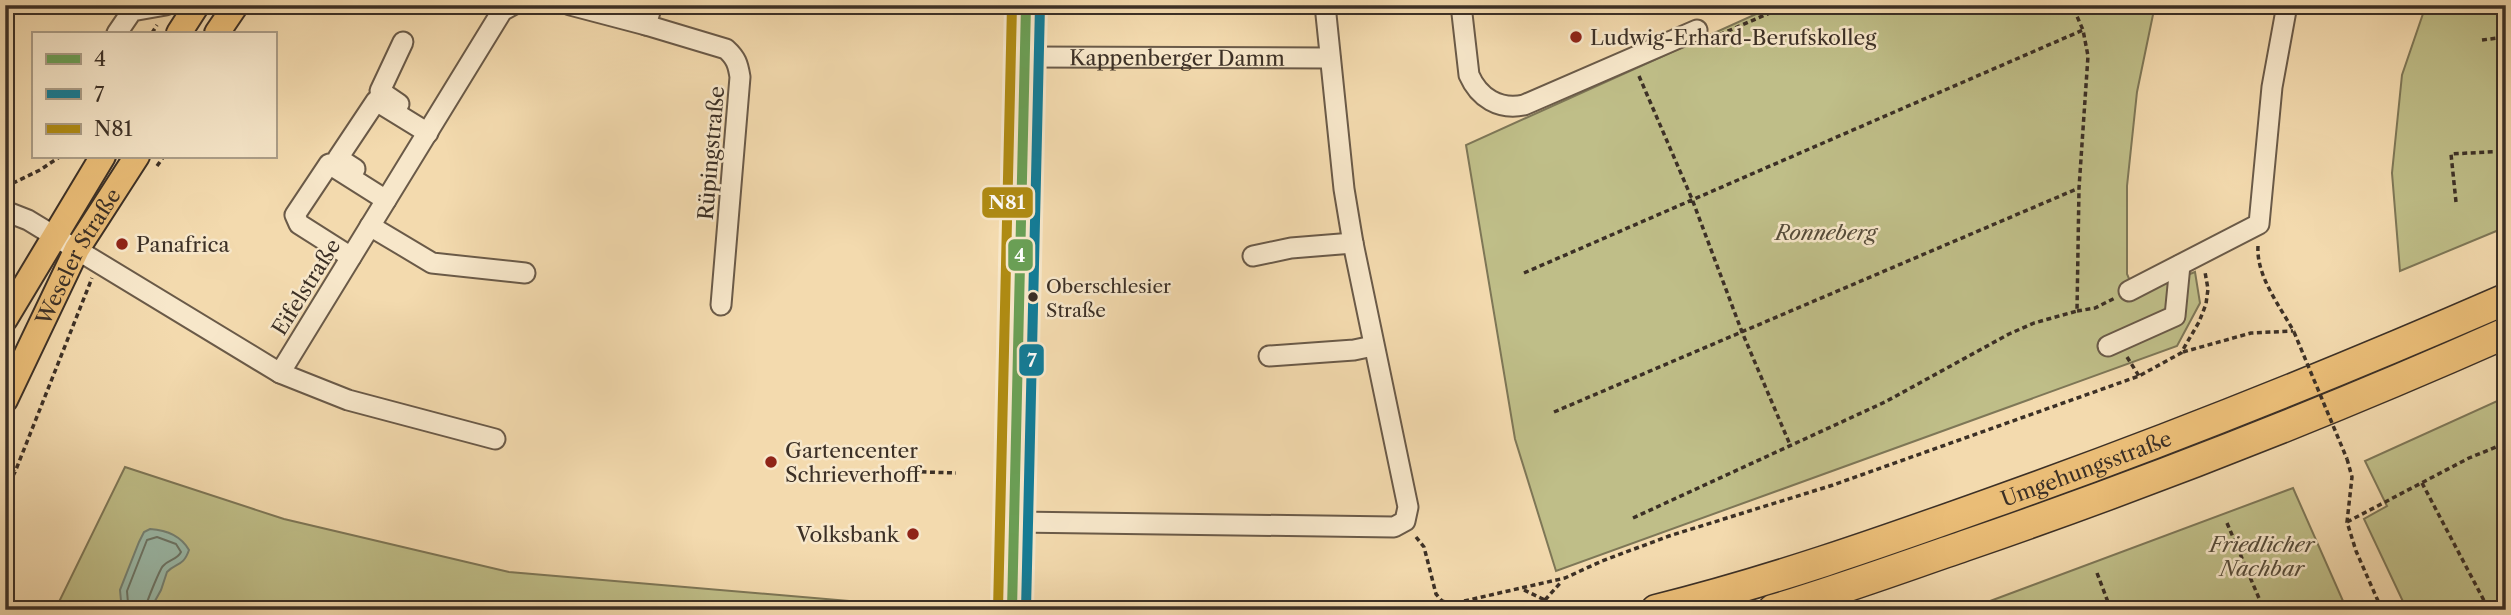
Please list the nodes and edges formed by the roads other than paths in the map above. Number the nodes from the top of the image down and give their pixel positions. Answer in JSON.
{"nodes":[{"id":1,"x":166,"y":5,"type":"edge"},
{"id":2,"x":197,"y":5,"type":"edge"},
{"id":3,"x":236,"y":5,"type":"edge"},
{"id":4,"x":513,"y":5,"type":"edge"},
{"id":5,"x":570,"y":5,"type":"edge"},
{"id":6,"x":652,"y":5,"type":"edge"},
{"id":7,"x":1026,"y":5,"type":"edge"},
{"id":8,"x":1325,"y":5,"type":"edge"},
{"id":9,"x":1461,"y":5,"type":"edge"},
{"id":10,"x":2287,"y":5,"type":"edge"},
{"id":11,"x":607,"y":10,"type":"edge"},
{"id":12,"x":646,"y":25,"type":"junction"},
{"id":13,"x":1697,"y":30,"type":"dead end"},
{"id":14,"x":118,"y":32,"type":"edge"},
{"id":15,"x":180,"y":32,"type":"edge"},
{"id":16,"x":218,"y":32,"type":"edge"},
{"id":17,"x":404,"y":42,"type":"dead end"},
{"id":18,"x":1025,"y":57,"type":"junction"},
{"id":19,"x":1329,"y":58,"type":"junction"},
{"id":20,"x":430,"y":129,"type":"junction"},
{"id":21,"x":102,"y":158,"type":"edge"},
{"id":22,"x":147,"y":162,"type":"edge"},
{"id":23,"x":389,"y":196,"type":"junction"},
{"id":24,"x":5,"y":211,"type":"edge"},
{"id":25,"x":370,"y":226,"type":"junction"},
{"id":26,"x":55,"y":236,"type":"junction"},
{"id":27,"x":1353,"y":243,"type":"junction"},
{"id":28,"x":78,"y":249,"type":"junction"},
{"id":29,"x":1253,"y":256,"type":"dead end"},
{"id":30,"x":351,"y":257,"type":"junction"},
{"id":31,"x":2180,"y":265,"type":"junction"},
{"id":32,"x":525,"y":273,"type":"dead end"},
{"id":33,"x":2129,"y":291,"type":"road end"},
{"id":34,"x":2506,"y":299,"type":"edge"},
{"id":35,"x":721,"y":305,"type":"dead end"},
{"id":36,"x":5,"y":319,"type":"edge"},
{"id":37,"x":2506,"y":333,"type":"edge"},
{"id":38,"x":1373,"y":346,"type":"junction"},
{"id":39,"x":2108,"y":346,"type":"dead end"},
{"id":40,"x":1269,"y":356,"type":"dead end"},
{"id":41,"x":281,"y":373,"type":"junction"},
{"id":42,"x":5,"y":400,"type":"edge"},
{"id":43,"x":495,"y":439,"type":"dead end"},
{"id":44,"x":1013,"y":522,"type":"junction"},
{"id":45,"x":1012,"y":610,"type":"edge"},
{"id":46,"x":1656,"y":610,"type":"edge"},
{"id":47,"x":1773,"y":610,"type":"edge"}],
"edges":[{"from":1,"to":14,"type":"street"},
{"from":2,"to":15,"type":"main road"},
{"from":3,"to":16,"type":"main road"},
{"from":4,"to":20,"type":"street","name":"Eifelstraße"},
{"from":5,"to":11,"type":"street"},
{"from":6,"to":12,"type":"street"},
{"from":7,"to":18,"type":"main road"},
{"from":8,"to":19,"type":"street"},
{"from":9,"to":13,"type":"street"},
{"from":10,"to":31,"type":"street"},
{"from":11,"to":12,"type":"street","name":"Rüpingstraße"},
{"from":12,"to":35,"type":"street","name":"Rüpingstraße"},
{"from":17,"to":20,"type":"street"},
{"from":18,"to":19,"type":"street","name":"Kappenberger Damm"},
{"from":18,"to":44,"type":"main road"},
{"from":19,"to":27,"type":"street"},
{"from":20,"to":23,"type":"street","name":"Eifelstraße"},
{"from":20,"to":23,"type":"street"},
{"from":21,"to":26,"type":"main road","name":"Weseler Straße"},
{"from":22,"to":28,"type":"main road","name":"Weseler Straße"},
{"from":23,"to":25,"type":"street","name":"Eifelstraße"},
{"from":23,"to":30,"type":"street"},
{"from":24,"to":26,"type":"street","name":"Weseler Straße"},
{"from":25,"to":30,"type":"street","name":"Eifelstraße"},
{"from":25,"to":32,"type":"street"},
{"from":26,"to":28,"type":"street"},
{"from":26,"to":36,"type":"main road","name":"Weseler Straße"},
{"from":27,"to":29,"type":"street"},
{"from":27,"to":38,"type":"street"},
{"from":28,"to":41,"type":"street"},
{"from":28,"to":42,"type":"main road","name":"Weseler Straße"},
{"from":30,"to":41,"type":"street","name":"Eifelstraße"},
{"from":31,"to":33,"type":"street"},
{"from":31,"to":39,"type":"street"},
{"from":34,"to":46,"type":"highway","name":"Umgehungsstraße"},
{"from":37,"to":47,"type":"highway","name":"Umgehungsstraße"},
{"from":38,"to":40,"type":"street"},
{"from":38,"to":44,"type":"street"},
{"from":41,"to":43,"type":"street"},
{"from":44,"to":45,"type":"main road"}]}
